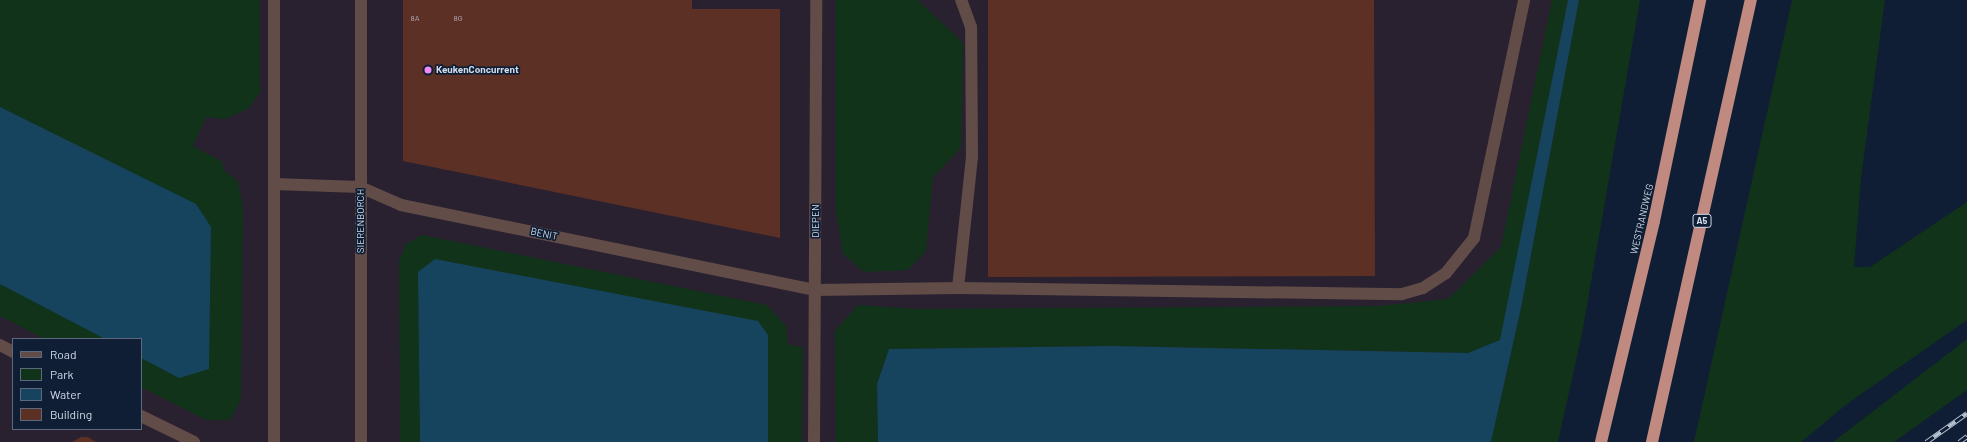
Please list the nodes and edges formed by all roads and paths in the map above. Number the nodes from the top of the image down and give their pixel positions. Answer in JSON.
{"nodes":[{"id":1,"x":274,"y":0,"type":"edge"},
{"id":2,"x":361,"y":0,"type":"edge"},
{"id":3,"x":816,"y":0,"type":"edge"},
{"id":4,"x":960,"y":0,"type":"edge"},
{"id":5,"x":1524,"y":0,"type":"edge"},
{"id":6,"x":1700,"y":0,"type":"edge"},
{"id":7,"x":1751,"y":0,"type":"edge"},
{"id":8,"x":274,"y":184,"type":"junction"},
{"id":9,"x":360,"y":187,"type":"junction"},
{"id":10,"x":958,"y":288,"type":"junction"},
{"id":11,"x":815,"y":290,"type":"junction"},
{"id":12,"x":0,"y":345,"type":"edge"},
{"id":13,"x":12,"y":351,"type":"edge"},
{"id":14,"x":142,"y":416,"type":"edge"},
{"id":15,"x":194,"y":442,"type":"edge"},
{"id":16,"x":274,"y":442,"type":"edge"},
{"id":17,"x":361,"y":442,"type":"edge"},
{"id":18,"x":814,"y":442,"type":"edge"},
{"id":19,"x":1601,"y":442,"type":"edge"},
{"id":20,"x":1652,"y":442,"type":"edge"}],
"edges":[{"from":1,"to":8,"type":"street"},
{"from":2,"to":9,"type":"street","name":"SIERENBORCH"},
{"from":3,"to":11,"type":"street","name":"DIEPEN"},
{"from":4,"to":10,"type":"street"},
{"from":5,"to":10,"type":"street","name":"BENIT"},
{"from":6,"to":19,"type":"highway","name":"WESTRANDWEG"},
{"from":7,"to":20,"type":"highway","number":"A5"},
{"from":8,"to":9,"type":"street","name":"BENIT"},
{"from":8,"to":16,"type":"street"},
{"from":9,"to":11,"type":"street","name":"BENIT"},
{"from":9,"to":17,"type":"street","name":"SIERENBORCH"},
{"from":10,"to":11,"type":"street","name":"BENIT"},
{"from":11,"to":18,"type":"street","name":"DIEPEN"},
{"from":12,"to":13,"type":"street"},
{"from":14,"to":15,"type":"street"}]}
